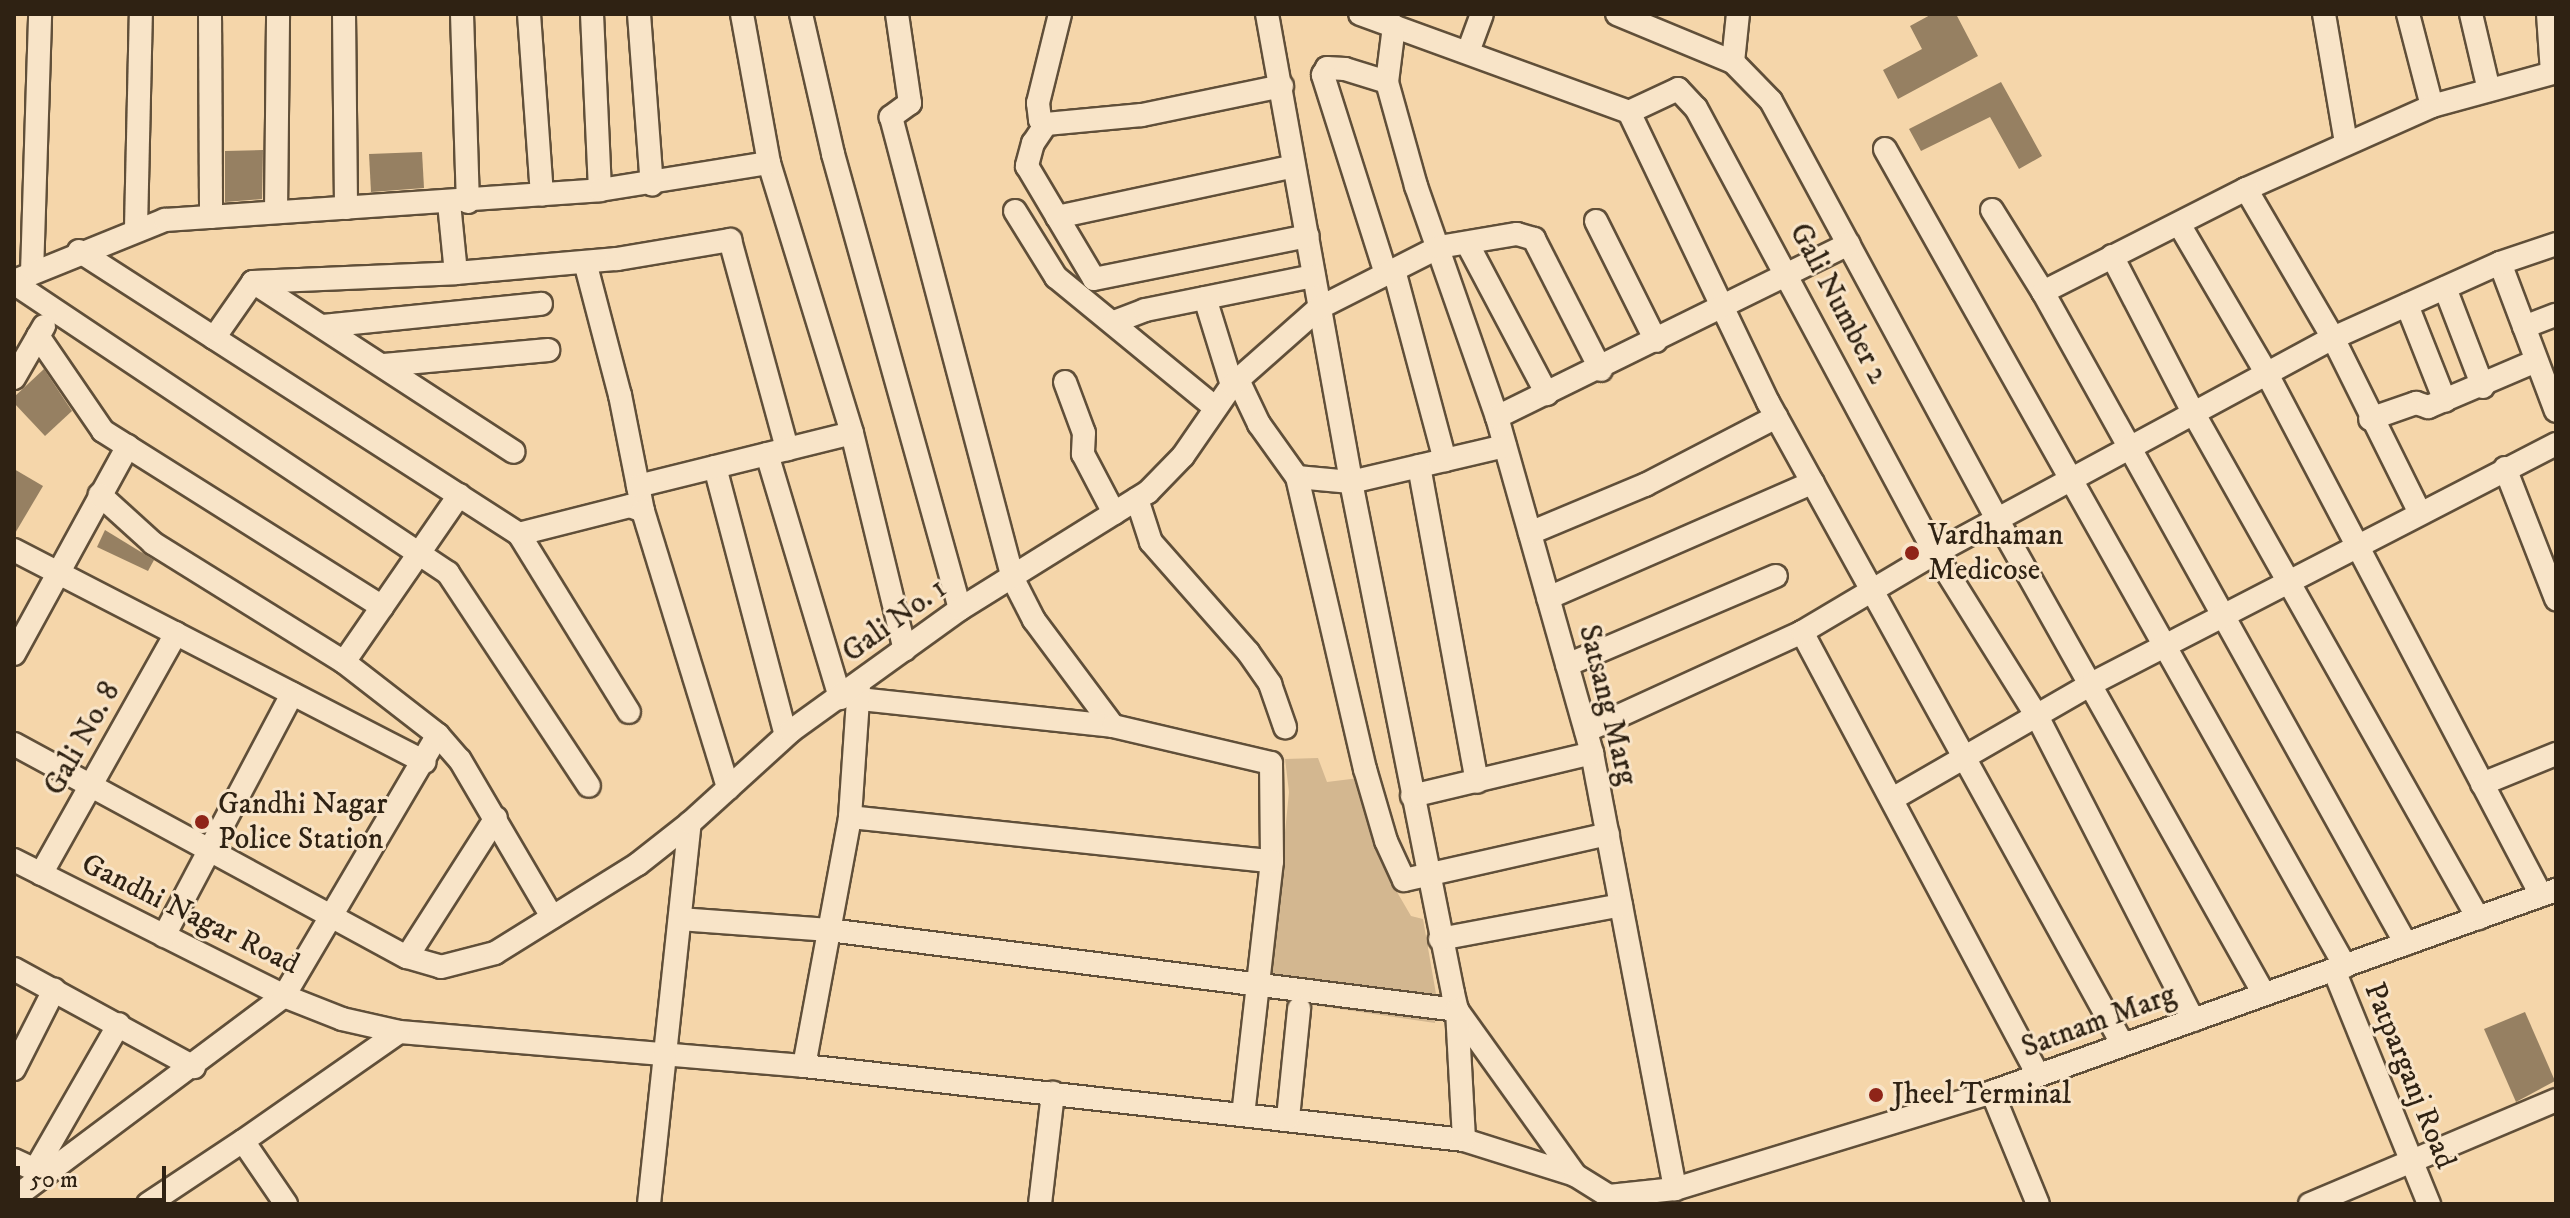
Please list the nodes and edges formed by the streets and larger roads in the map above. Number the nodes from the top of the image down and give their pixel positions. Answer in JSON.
{"nodes":[{"id":1,"x":40,"y":14,"type":"edge"},
{"id":2,"x":141,"y":14,"type":"edge"},
{"id":3,"x":210,"y":14,"type":"edge"},
{"id":4,"x":278,"y":14,"type":"edge"},
{"id":5,"x":344,"y":14,"type":"edge"},
{"id":6,"x":462,"y":14,"type":"edge"},
{"id":7,"x":529,"y":14,"type":"edge"},
{"id":8,"x":592,"y":14,"type":"edge"},
{"id":9,"x":639,"y":14,"type":"edge"},
{"id":10,"x":742,"y":14,"type":"edge"},
{"id":11,"x":801,"y":14,"type":"edge"},
{"id":12,"x":897,"y":14,"type":"edge"},
{"id":13,"x":1060,"y":14,"type":"edge"},
{"id":14,"x":1267,"y":14,"type":"edge"},
{"id":15,"x":1360,"y":14,"type":"edge"},
{"id":16,"x":1482,"y":14,"type":"edge"},
{"id":17,"x":1617,"y":14,"type":"edge"},
{"id":18,"x":2324,"y":14,"type":"edge"},
{"id":19,"x":2408,"y":14,"type":"edge"},
{"id":20,"x":2471,"y":14,"type":"edge"},
{"id":21,"x":2548,"y":14,"type":"edge"},
{"id":22,"x":1739,"y":15,"type":"edge"},
{"id":23,"x":1394,"y":26,"type":"junction"},
{"id":24,"x":1468,"y":52,"type":"junction"},
{"id":25,"x":1733,"y":62,"type":"junction"},
{"id":26,"x":2554,"y":72,"type":"edge"},
{"id":27,"x":1387,"y":82,"type":"junction"},
{"id":28,"x":1282,"y":86,"type":"junction"},
{"id":29,"x":2489,"y":90,"type":"junction"},
{"id":30,"x":2432,"y":106,"type":"junction"},
{"id":31,"x":1629,"y":112,"type":"junction"},
{"id":32,"x":1046,"y":124,"type":"junction"},
{"id":33,"x":2346,"y":143,"type":"junction"},
{"id":34,"x":1885,"y":149,"type":"dead end"},
{"id":35,"x":769,"y":163,"type":"junction"},
{"id":36,"x":1294,"y":166,"type":"junction"},
{"id":37,"x":652,"y":185,"type":"junction"},
{"id":38,"x":2246,"y":189,"type":"junction"},
{"id":39,"x":600,"y":190,"type":"junction"},
{"id":40,"x":542,"y":195,"type":"junction"},
{"id":41,"x":459,"y":203,"type":"junction"},
{"id":42,"x":346,"y":208,"type":"junction"},
{"id":43,"x":1992,"y":210,"type":"dead end"},
{"id":44,"x":1015,"y":211,"type":"dead end"},
{"id":45,"x":276,"y":212,"type":"junction"},
{"id":46,"x":211,"y":217,"type":"junction"},
{"id":47,"x":1057,"y":217,"type":"junction"},
{"id":48,"x":1596,"y":221,"type":"dead end"},
{"id":49,"x":2179,"y":224,"type":"junction"},
{"id":50,"x":136,"y":228,"type":"junction"},
{"id":51,"x":1308,"y":236,"type":"junction"},
{"id":52,"x":1467,"y":243,"type":"junction"},
{"id":53,"x":1849,"y":244,"type":"junction"},
{"id":54,"x":2556,"y":244,"type":"edge"},
{"id":55,"x":1439,"y":247,"type":"junction"},
{"id":56,"x":79,"y":251,"type":"junction"},
{"id":57,"x":2112,"y":256,"type":"junction"},
{"id":58,"x":585,"y":262,"type":"junction"},
{"id":59,"x":2500,"y":263,"type":"junction"},
{"id":60,"x":1390,"y":272,"type":"junction"},
{"id":61,"x":456,"y":273,"type":"junction"},
{"id":62,"x":1790,"y":275,"type":"junction"},
{"id":63,"x":1314,"y":276,"type":"junction"},
{"id":64,"x":20,"y":279,"type":"edge"},
{"id":65,"x":253,"y":282,"type":"junction"},
{"id":66,"x":2445,"y":288,"type":"junction"},
{"id":67,"x":2043,"y":292,"type":"junction"},
{"id":68,"x":1205,"y":298,"type":"junction"},
{"id":69,"x":541,"y":304,"type":"dead end"},
{"id":70,"x":2407,"y":305,"type":"junction"},
{"id":71,"x":1722,"y":307,"type":"junction"},
{"id":72,"x":1319,"y":308,"type":"junction"},
{"id":73,"x":53,"y":311,"type":"junction"},
{"id":74,"x":2556,"y":315,"type":"edge"},
{"id":75,"x":1114,"y":322,"type":"junction"},
{"id":76,"x":323,"y":326,"type":"junction"},
{"id":77,"x":2524,"y":327,"type":"junction"},
{"id":78,"x":38,"y":336,"type":"junction"},
{"id":79,"x":214,"y":338,"type":"junction"},
{"id":80,"x":2333,"y":338,"type":"junction"},
{"id":81,"x":1656,"y":341,"type":"junction"},
{"id":82,"x":548,"y":350,"type":"dead end"},
{"id":83,"x":2536,"y":361,"type":"junction"},
{"id":84,"x":384,"y":365,"type":"junction"},
{"id":85,"x":1601,"y":370,"type":"junction"},
{"id":86,"x":2267,"y":374,"type":"junction"},
{"id":87,"x":14,"y":378,"type":"edge"},
{"id":88,"x":1065,"y":382,"type":"dead end"},
{"id":89,"x":1235,"y":383,"type":"junction"},
{"id":90,"x":2483,"y":387,"type":"junction"},
{"id":91,"x":1547,"y":394,"type":"junction"},
{"id":92,"x":2445,"y":401,"type":"junction"},
{"id":93,"x":1213,"y":406,"type":"junction"},
{"id":94,"x":2556,"y":411,"type":"edge"},
{"id":95,"x":2194,"y":414,"type":"junction"},
{"id":96,"x":1497,"y":417,"type":"junction"},
{"id":97,"x":1776,"y":417,"type":"junction"},
{"id":98,"x":2370,"y":419,"type":"junction"},
{"id":99,"x":852,"y":433,"type":"junction"},
{"id":100,"x":2556,"y":444,"type":"edge"},
{"id":101,"x":128,"y":446,"type":"junction"},
{"id":102,"x":1505,"y":446,"type":"junction"},
{"id":103,"x":2129,"y":449,"type":"junction"},
{"id":104,"x":514,"y":452,"type":"dead end"},
{"id":105,"x":777,"y":452,"type":"junction"},
{"id":106,"x":1445,"y":460,"type":"junction"},
{"id":107,"x":1419,"y":466,"type":"junction"},
{"id":108,"x":715,"y":467,"type":"junction"},
{"id":109,"x":2505,"y":468,"type":"junction"},
{"id":110,"x":1297,"y":477,"type":"junction"},
{"id":111,"x":2071,"y":479,"type":"junction"},
{"id":112,"x":1351,"y":482,"type":"junction"},
{"id":113,"x":1813,"y":482,"type":"junction"},
{"id":114,"x":638,"y":486,"type":"junction"},
{"id":115,"x":100,"y":495,"type":"junction"},
{"id":116,"x":459,"y":495,"type":"junction"},
{"id":117,"x":1137,"y":499,"type":"junction"},
{"id":118,"x":643,"y":511,"type":"junction"},
{"id":119,"x":1114,"y":513,"type":"junction"},
{"id":120,"x":2420,"y":513,"type":"junction"},
{"id":121,"x":1997,"y":519,"type":"junction"},
{"id":122,"x":1530,"y":533,"type":"junction"},
{"id":123,"x":519,"y":534,"type":"junction"},
{"id":124,"x":2357,"y":548,"type":"junction"},
{"id":125,"x":14,"y":550,"type":"edge"},
{"id":126,"x":420,"y":553,"type":"junction"},
{"id":127,"x":1935,"y":553,"type":"junction"},
{"id":128,"x":58,"y":572,"type":"junction"},
{"id":129,"x":1776,"y":576,"type":"dead end"},
{"id":130,"x":1013,"y":579,"type":"junction"},
{"id":131,"x":2291,"y":582,"type":"junction"},
{"id":132,"x":1874,"y":590,"type":"junction"},
{"id":133,"x":1548,"y":598,"type":"junction"},
{"id":134,"x":2556,"y":599,"type":"edge"},
{"id":135,"x":382,"y":607,"type":"junction"},
{"id":136,"x":960,"y":609,"type":"junction"},
{"id":137,"x":2222,"y":616,"type":"junction"},
{"id":138,"x":1802,"y":632,"type":"junction"},
{"id":139,"x":176,"y":633,"type":"junction"},
{"id":140,"x":2168,"y":646,"type":"junction"},
{"id":141,"x":905,"y":650,"type":"junction"},
{"id":142,"x":14,"y":654,"type":"edge"},
{"id":143,"x":344,"y":662,"type":"junction"},
{"id":144,"x":1567,"y":665,"type":"junction"},
{"id":145,"x":2093,"y":683,"type":"junction"},
{"id":146,"x":292,"y":694,"type":"junction"},
{"id":147,"x":853,"y":694,"type":"junction"},
{"id":148,"x":629,"y":712,"type":"dead end"},
{"id":149,"x":2037,"y":716,"type":"junction"},
{"id":150,"x":1113,"y":726,"type":"junction"},
{"id":151,"x":1285,"y":727,"type":"dead end"},
{"id":152,"x":438,"y":735,"type":"junction"},
{"id":153,"x":786,"y":735,"type":"junction"},
{"id":154,"x":1589,"y":742,"type":"junction"},
{"id":155,"x":14,"y":744,"type":"edge"},
{"id":156,"x":2556,"y":754,"type":"edge"},
{"id":157,"x":1964,"y":758,"type":"junction"},
{"id":158,"x":424,"y":762,"type":"junction"},
{"id":159,"x":1477,"y":782,"type":"junction"},
{"id":160,"x":2482,"y":784,"type":"junction"},
{"id":161,"x":93,"y":785,"type":"junction"},
{"id":162,"x":589,"y":786,"type":"dead end"},
{"id":163,"x":728,"y":788,"type":"junction"},
{"id":164,"x":1412,"y":796,"type":"junction"},
{"id":165,"x":1894,"y":798,"type":"junction"},
{"id":166,"x":850,"y":817,"type":"junction"},
{"id":167,"x":496,"y":818,"type":"junction"},
{"id":168,"x":690,"y":823,"type":"junction"},
{"id":169,"x":1608,"y":834,"type":"junction"},
{"id":170,"x":214,"y":849,"type":"junction"},
{"id":171,"x":14,"y":860,"type":"edge"},
{"id":172,"x":1272,"y":861,"type":"junction"},
{"id":173,"x":41,"y":874,"type":"junction"},
{"id":174,"x":1428,"y":877,"type":"junction"},
{"id":175,"x":2548,"y":892,"type":"edge"},
{"id":176,"x":1621,"y":905,"type":"junction"},
{"id":177,"x":329,"y":914,"type":"junction"},
{"id":178,"x":552,"y":917,"type":"junction"},
{"id":179,"x":2478,"y":918,"type":"junction"},
{"id":180,"x":680,"y":919,"type":"junction"},
{"id":181,"x":829,"y":930,"type":"junction"},
{"id":182,"x":164,"y":936,"type":"junction"},
{"id":183,"x":1440,"y":939,"type":"junction"},
{"id":184,"x":2406,"y":944,"type":"junction"},
{"id":185,"x":407,"y":957,"type":"junction"},
{"id":186,"x":2340,"y":968,"type":"junction"},
{"id":187,"x":14,"y":969,"type":"edge"},
{"id":188,"x":1258,"y":987,"type":"junction"},
{"id":189,"x":54,"y":990,"type":"junction"},
{"id":190,"x":2264,"y":994,"type":"junction"},
{"id":191,"x":284,"y":996,"type":"junction"},
{"id":192,"x":1299,"y":1009,"type":"dead end"},
{"id":193,"x":1457,"y":1010,"type":"junction"},
{"id":194,"x":2193,"y":1020,"type":"junction"},
{"id":195,"x":119,"y":1024,"type":"junction"},
{"id":196,"x":399,"y":1032,"type":"junction"},
{"id":197,"x":2123,"y":1045,"type":"junction"},
{"id":198,"x":647,"y":1052,"type":"junction"},
{"id":199,"x":804,"y":1066,"type":"junction"},
{"id":200,"x":194,"y":1067,"type":"junction"},
{"id":201,"x":14,"y":1069,"type":"edge"},
{"id":202,"x":2038,"y":1075,"type":"junction"},
{"id":203,"x":1992,"y":1092,"type":"junction"},
{"id":204,"x":1053,"y":1093,"type":"junction"},
{"id":205,"x":2556,"y":1100,"type":"edge"},
{"id":206,"x":1243,"y":1114,"type":"junction"},
{"id":207,"x":1288,"y":1118,"type":"junction"},
{"id":208,"x":1464,"y":1140,"type":"junction"},
{"id":209,"x":243,"y":1141,"type":"junction"},
{"id":210,"x":14,"y":1160,"type":"edge"},
{"id":211,"x":2411,"y":1161,"type":"junction"},
{"id":212,"x":41,"y":1173,"type":"junction"},
{"id":213,"x":1575,"y":1175,"type":"junction"},
{"id":214,"x":1675,"y":1189,"type":"junction"},
{"id":215,"x":180,"y":1195,"type":"edge"},
{"id":216,"x":14,"y":1198,"type":"edge"},
{"id":217,"x":1611,"y":1200,"type":"edge"},
{"id":218,"x":148,"y":1204,"type":"edge"},
{"id":219,"x":286,"y":1204,"type":"edge"},
{"id":220,"x":649,"y":1204,"type":"edge"},
{"id":221,"x":1040,"y":1204,"type":"edge"},
{"id":222,"x":2038,"y":1204,"type":"edge"},
{"id":223,"x":2310,"y":1204,"type":"edge"},
{"id":224,"x":2429,"y":1204,"type":"edge"}],
"edges":[{"from":1,"to":64,"type":"street"},
{"from":2,"to":50,"type":"street"},
{"from":3,"to":46,"type":"street"},
{"from":4,"to":45,"type":"street"},
{"from":5,"to":42,"type":"street"},
{"from":6,"to":41,"type":"street"},
{"from":7,"to":40,"type":"street"},
{"from":8,"to":39,"type":"street"},
{"from":9,"to":37,"type":"street"},
{"from":10,"to":35,"type":"street"},
{"from":11,"to":136,"type":"street"},
{"from":12,"to":130,"type":"street"},
{"from":13,"to":32,"type":"street"},
{"from":14,"to":28,"type":"street"},
{"from":15,"to":23,"type":"street"},
{"from":16,"to":24,"type":"street"},
{"from":17,"to":25,"type":"street"},
{"from":18,"to":33,"type":"street"},
{"from":19,"to":30,"type":"street"},
{"from":20,"to":29,"type":"street"},
{"from":21,"to":26,"type":"street"},
{"from":22,"to":25,"type":"street"},
{"from":23,"to":24,"type":"street"},
{"from":23,"to":27,"type":"street"},
{"from":24,"to":31,"type":"street"},
{"from":25,"to":53,"type":"street"},
{"from":26,"to":29,"type":"street"},
{"from":27,"to":55,"type":"street","name":"Satsang Marg"},
{"from":27,"to":60,"type":"street"},
{"from":28,"to":32,"type":"street"},
{"from":28,"to":36,"type":"street"},
{"from":29,"to":30,"type":"street"},
{"from":30,"to":33,"type":"street"},
{"from":31,"to":62,"type":"street","name":"Gali Number 2"},
{"from":31,"to":71,"type":"street"},
{"from":32,"to":47,"type":"street"},
{"from":33,"to":38,"type":"street"},
{"from":34,"to":111,"type":"street","name":"Patparganj Road"},
{"from":35,"to":37,"type":"street"},
{"from":35,"to":99,"type":"street"},
{"from":36,"to":47,"type":"street"},
{"from":36,"to":51,"type":"street"},
{"from":37,"to":39,"type":"street"},
{"from":38,"to":49,"type":"street"},
{"from":38,"to":80,"type":"street"},
{"from":39,"to":40,"type":"street"},
{"from":40,"to":41,"type":"street"},
{"from":41,"to":42,"type":"street"},
{"from":41,"to":61,"type":"street"},
{"from":42,"to":45,"type":"street"},
{"from":43,"to":67,"type":"street"},
{"from":44,"to":75,"type":"street"},
{"from":45,"to":46,"type":"street"},
{"from":46,"to":50,"type":"street"},
{"from":47,"to":51,"type":"street"},
{"from":48,"to":81,"type":"street"},
{"from":49,"to":57,"type":"street"},
{"from":49,"to":86,"type":"street"},
{"from":50,"to":56,"type":"street"},
{"from":51,"to":63,"type":"street"},
{"from":52,"to":55,"type":"street","name":"Gali No. 1"},
{"from":52,"to":85,"type":"street","name":"Gali No. 1"},
{"from":52,"to":91,"type":"street"},
{"from":53,"to":62,"type":"street"},
{"from":53,"to":121,"type":"street"},
{"from":54,"to":59,"type":"street"},
{"from":55,"to":60,"type":"street","name":"Gali No. 1"},
{"from":55,"to":96,"type":"street","name":"Satsang Marg"},
{"from":56,"to":64,"type":"street"},
{"from":56,"to":79,"type":"street"},
{"from":57,"to":67,"type":"street"},
{"from":57,"to":95,"type":"street"},
{"from":58,"to":61,"type":"street"},
{"from":58,"to":105,"type":"street"},
{"from":58,"to":114,"type":"street"},
{"from":59,"to":66,"type":"street"},
{"from":59,"to":77,"type":"street"},
{"from":60,"to":72,"type":"street","name":"Gali No. 1"},
{"from":60,"to":106,"type":"street"},
{"from":61,"to":65,"type":"street"},
{"from":62,"to":71,"type":"street"},
{"from":62,"to":127,"type":"street","name":"Gali Number 2"},
{"from":63,"to":68,"type":"street"},
{"from":63,"to":72,"type":"street"},
{"from":64,"to":73,"type":"street"},
{"from":65,"to":76,"type":"street"},
{"from":65,"to":79,"type":"street"},
{"from":66,"to":70,"type":"street"},
{"from":66,"to":90,"type":"street"},
{"from":67,"to":103,"type":"street"},
{"from":68,"to":75,"type":"street"},
{"from":68,"to":89,"type":"street"},
{"from":69,"to":76,"type":"street"},
{"from":70,"to":80,"type":"street"},
{"from":70,"to":92,"type":"street"},
{"from":71,"to":81,"type":"street"},
{"from":71,"to":97,"type":"street"},
{"from":72,"to":89,"type":"street","name":"Gali No. 1"},
{"from":72,"to":112,"type":"street"},
{"from":73,"to":78,"type":"street"},
{"from":73,"to":126,"type":"street"},
{"from":74,"to":77,"type":"street"},
{"from":75,"to":93,"type":"street"},
{"from":76,"to":84,"type":"street"},
{"from":77,"to":83,"type":"street"},
{"from":78,"to":87,"type":"street"},
{"from":78,"to":101,"type":"street"},
{"from":79,"to":116,"type":"street"},
{"from":80,"to":86,"type":"street"},
{"from":80,"to":98,"type":"street"},
{"from":81,"to":85,"type":"street"},
{"from":82,"to":84,"type":"street"},
{"from":83,"to":90,"type":"street"},
{"from":83,"to":94,"type":"street"},
{"from":84,"to":104,"type":"street"},
{"from":85,"to":91,"type":"street"},
{"from":86,"to":95,"type":"street"},
{"from":86,"to":124,"type":"street"},
{"from":88,"to":119,"type":"street"},
{"from":89,"to":93,"type":"street","name":"Gali No. 1"},
{"from":89,"to":110,"type":"street"},
{"from":90,"to":92,"type":"street"},
{"from":91,"to":96,"type":"street"},
{"from":92,"to":98,"type":"street"},
{"from":93,"to":117,"type":"street","name":"Gali No. 1"},
{"from":95,"to":103,"type":"street"},
{"from":95,"to":131,"type":"street"},
{"from":96,"to":102,"type":"street","name":"Satsang Marg"},
{"from":97,"to":113,"type":"street"},
{"from":97,"to":122,"type":"street"},
{"from":98,"to":120,"type":"street"},
{"from":99,"to":105,"type":"street"},
{"from":99,"to":141,"type":"street"},
{"from":100,"to":109,"type":"street"},
{"from":101,"to":115,"type":"street"},
{"from":101,"to":135,"type":"street"},
{"from":102,"to":106,"type":"street"},
{"from":102,"to":122,"type":"street","name":"Satsang Marg"},
{"from":103,"to":111,"type":"street"},
{"from":103,"to":137,"type":"street"},
{"from":105,"to":108,"type":"street"},
{"from":105,"to":147,"type":"street"},
{"from":106,"to":107,"type":"street"},
{"from":107,"to":112,"type":"street"},
{"from":107,"to":159,"type":"street"},
{"from":108,"to":114,"type":"street"},
{"from":108,"to":153,"type":"street"},
{"from":109,"to":120,"type":"street"},
{"from":109,"to":134,"type":"street"},
{"from":110,"to":112,"type":"street"},
{"from":110,"to":174,"type":"street"},
{"from":111,"to":121,"type":"street"},
{"from":111,"to":140,"type":"street","name":"Patparganj Road"},
{"from":112,"to":164,"type":"street"},
{"from":113,"to":132,"type":"street"},
{"from":113,"to":133,"type":"street"},
{"from":114,"to":118,"type":"street"},
{"from":115,"to":128,"type":"street"},
{"from":115,"to":143,"type":"street"},
{"from":116,"to":123,"type":"street"},
{"from":116,"to":126,"type":"street"},
{"from":117,"to":119,"type":"street","name":"Gali No. 1"},
{"from":117,"to":151,"type":"street"},
{"from":118,"to":123,"type":"street"},
{"from":118,"to":163,"type":"street"},
{"from":119,"to":130,"type":"street","name":"Gali No. 1"},
{"from":120,"to":124,"type":"street"},
{"from":121,"to":127,"type":"street"},
{"from":121,"to":145,"type":"street"},
{"from":122,"to":133,"type":"street","name":"Satsang Marg"},
{"from":123,"to":148,"type":"street"},
{"from":124,"to":131,"type":"street"},
{"from":124,"to":160,"type":"street"},
{"from":125,"to":128,"type":"street"},
{"from":126,"to":135,"type":"street"},
{"from":126,"to":162,"type":"street"},
{"from":127,"to":132,"type":"street"},
{"from":127,"to":149,"type":"street","name":"Gali Number 2"},
{"from":128,"to":139,"type":"street"},
{"from":128,"to":142,"type":"street"},
{"from":129,"to":144,"type":"street"},
{"from":130,"to":136,"type":"street","name":"Gali No. 1"},
{"from":130,"to":150,"type":"street"},
{"from":131,"to":137,"type":"street"},
{"from":131,"to":179,"type":"street"},
{"from":132,"to":138,"type":"street"},
{"from":132,"to":157,"type":"street"},
{"from":133,"to":144,"type":"street","name":"Satsang Marg"},
{"from":135,"to":143,"type":"street"},
{"from":136,"to":141,"type":"street","name":"Gali No. 1"},
{"from":137,"to":140,"type":"street"},
{"from":137,"to":184,"type":"street"},
{"from":138,"to":154,"type":"street"},
{"from":138,"to":165,"type":"street"},
{"from":139,"to":146,"type":"street"},
{"from":139,"to":161,"type":"street","name":"Gali No. 8"},
{"from":140,"to":145,"type":"street"},
{"from":140,"to":186,"type":"street","name":"Patparganj Road"},
{"from":141,"to":147,"type":"street","name":"Gali No. 1"},
{"from":143,"to":152,"type":"street"},
{"from":144,"to":154,"type":"street","name":"Satsang Marg"},
{"from":145,"to":149,"type":"street"},
{"from":145,"to":190,"type":"street"},
{"from":146,"to":158,"type":"street"},
{"from":146,"to":170,"type":"street"},
{"from":147,"to":150,"type":"street"},
{"from":147,"to":153,"type":"street","name":"Gali No. 1"},
{"from":147,"to":166,"type":"street"},
{"from":149,"to":157,"type":"street"},
{"from":149,"to":194,"type":"street","name":"Gali Number 2"},
{"from":150,"to":172,"type":"street"},
{"from":152,"to":158,"type":"street"},
{"from":152,"to":167,"type":"street"},
{"from":153,"to":163,"type":"street","name":"Gali No. 1"},
{"from":154,"to":159,"type":"street"},
{"from":154,"to":169,"type":"street","name":"Satsang Marg"},
{"from":155,"to":161,"type":"street"},
{"from":156,"to":160,"type":"street"},
{"from":157,"to":165,"type":"street"},
{"from":157,"to":197,"type":"street"},
{"from":158,"to":177,"type":"street"},
{"from":159,"to":164,"type":"street"},
{"from":160,"to":175,"type":"street"},
{"from":161,"to":170,"type":"street"},
{"from":161,"to":173,"type":"street","name":"Gali No. 8"},
{"from":163,"to":168,"type":"street","name":"Gali No. 1"},
{"from":164,"to":174,"type":"street"},
{"from":165,"to":202,"type":"street"},
{"from":166,"to":172,"type":"street"},
{"from":166,"to":181,"type":"street"},
{"from":167,"to":178,"type":"street"},
{"from":167,"to":185,"type":"street"},
{"from":168,"to":178,"type":"street","name":"Gali No. 1"},
{"from":168,"to":180,"type":"street"},
{"from":169,"to":174,"type":"street"},
{"from":169,"to":176,"type":"street","name":"Satsang Marg"},
{"from":170,"to":177,"type":"street"},
{"from":170,"to":182,"type":"street"},
{"from":171,"to":173,"type":"street","name":"Gandhi Nagar Road"},
{"from":172,"to":188,"type":"street"},
{"from":173,"to":182,"type":"street","name":"Gandhi Nagar Road"},
{"from":174,"to":183,"type":"street"},
{"from":175,"to":179,"type":"street","name":"Satnam Marg"},
{"from":176,"to":183,"type":"street"},
{"from":176,"to":214,"type":"street","name":"Satsang Marg"},
{"from":177,"to":185,"type":"street"},
{"from":177,"to":191,"type":"street"},
{"from":178,"to":185,"type":"street","name":"Gali No. 1"},
{"from":179,"to":184,"type":"street","name":"Satnam Marg"},
{"from":180,"to":181,"type":"street"},
{"from":180,"to":198,"type":"street"},
{"from":181,"to":188,"type":"street"},
{"from":181,"to":199,"type":"street"},
{"from":182,"to":191,"type":"street","name":"Gandhi Nagar Road"},
{"from":183,"to":193,"type":"street"},
{"from":184,"to":186,"type":"street","name":"Satnam Marg"},
{"from":186,"to":190,"type":"street","name":"Satnam Marg"},
{"from":186,"to":211,"type":"street","name":"Patparganj Road"},
{"from":187,"to":189,"type":"street"},
{"from":188,"to":193,"type":"street"},
{"from":188,"to":206,"type":"street"},
{"from":189,"to":195,"type":"street"},
{"from":189,"to":201,"type":"street"},
{"from":190,"to":194,"type":"street","name":"Satnam Marg"},
{"from":191,"to":196,"type":"street","name":"Gandhi Nagar Road"},
{"from":191,"to":200,"type":"street"},
{"from":192,"to":207,"type":"street"},
{"from":193,"to":208,"type":"street"},
{"from":193,"to":213,"type":"street"},
{"from":194,"to":197,"type":"street","name":"Satnam Marg"},
{"from":195,"to":200,"type":"street"},
{"from":195,"to":212,"type":"street"},
{"from":196,"to":198,"type":"street","name":"Gandhi Nagar Road"},
{"from":196,"to":209,"type":"street"},
{"from":197,"to":202,"type":"street","name":"Satnam Marg"},
{"from":198,"to":199,"type":"street","name":"Gandhi Nagar Road"},
{"from":198,"to":220,"type":"street"},
{"from":199,"to":204,"type":"street","name":"Gandhi Nagar Road"},
{"from":200,"to":212,"type":"street"},
{"from":202,"to":203,"type":"street","name":"Satnam Marg"},
{"from":203,"to":214,"type":"street","name":"Satnam Marg"},
{"from":203,"to":222,"type":"street"},
{"from":204,"to":206,"type":"street","name":"Gandhi Nagar Road"},
{"from":204,"to":221,"type":"street"},
{"from":205,"to":211,"type":"street"},
{"from":206,"to":207,"type":"street","name":"Gandhi Nagar Road"},
{"from":207,"to":208,"type":"street","name":"Gandhi Nagar Road"},
{"from":208,"to":213,"type":"street","name":"Gandhi Nagar Road"},
{"from":209,"to":215,"type":"street"},
{"from":209,"to":219,"type":"street"},
{"from":210,"to":212,"type":"street"},
{"from":211,"to":223,"type":"street"},
{"from":211,"to":224,"type":"street","name":"Patparganj Road"},
{"from":212,"to":216,"type":"street"},
{"from":213,"to":217,"type":"street"},
{"from":214,"to":217,"type":"street","name":"Satnam Marg"},
{"from":215,"to":218,"type":"street"}]}
